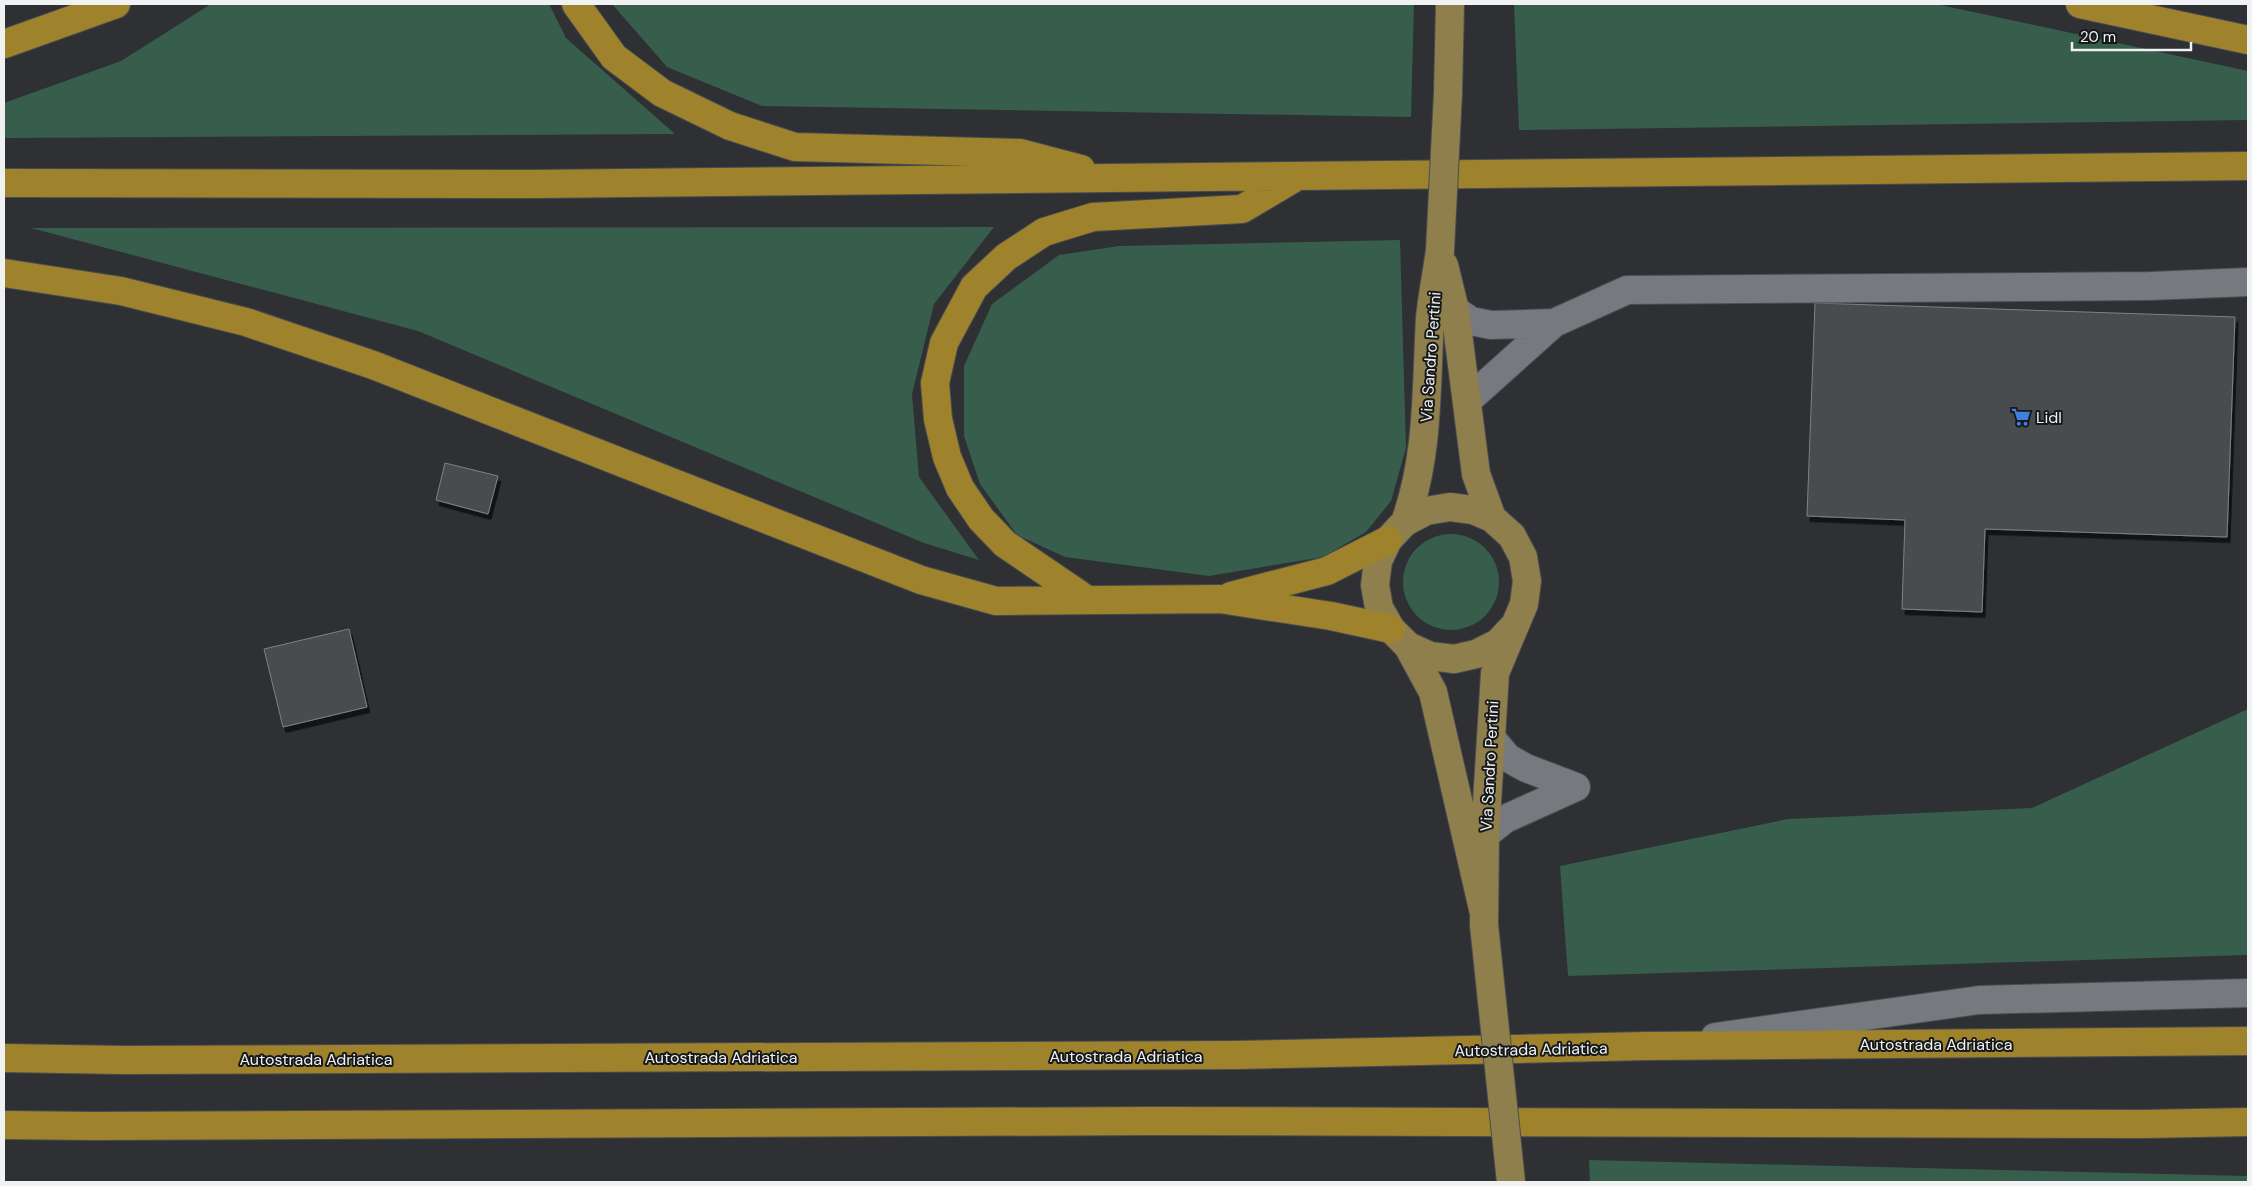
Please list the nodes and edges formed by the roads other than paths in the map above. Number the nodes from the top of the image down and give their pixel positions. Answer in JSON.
{"nodes":[{"id":1,"x":116,"y":4,"type":"edge"},
{"id":2,"x":576,"y":4,"type":"edge"},
{"id":3,"x":1450,"y":4,"type":"edge"},
{"id":4,"x":2080,"y":4,"type":"edge"},
{"id":5,"x":2248,"y":40,"type":"edge"},
{"id":6,"x":4,"y":44,"type":"edge"},
{"id":7,"x":2248,"y":166,"type":"edge"},
{"id":8,"x":1298,"y":176,"type":"junction"},
{"id":9,"x":1114,"y":178,"type":"junction"},
{"id":10,"x":4,"y":183,"type":"edge"},
{"id":11,"x":1440,"y":250,"type":"junction"},
{"id":12,"x":4,"y":273,"type":"edge"},
{"id":13,"x":2248,"y":282,"type":"edge"},
{"id":14,"x":1455,"y":310,"type":"junction"},
{"id":15,"x":1554,"y":323,"type":"junction"},
{"id":16,"x":1467,"y":400,"type":"junction"},
{"id":17,"x":1492,"y":518,"type":"junction"},
{"id":18,"x":1397,"y":531,"type":"junction"},
{"id":19,"x":1086,"y":599,"type":"junction"},
{"id":20,"x":1220,"y":599,"type":"junction"},
{"id":21,"x":1514,"y":626,"type":"junction"},
{"id":22,"x":1399,"y":637,"type":"junction"},
{"id":23,"x":1491,"y":738,"type":"junction"},
{"id":24,"x":1485,"y":835,"type":"junction"},
{"id":25,"x":1484,"y":917,"type":"junction"},
{"id":26,"x":2248,"y":994,"type":"edge"},
{"id":27,"x":2248,"y":1041,"type":"edge"},
{"id":28,"x":1647,"y":1046,"type":"junction"},
{"id":29,"x":4,"y":1058,"type":"edge"},
{"id":30,"x":2248,"y":1122,"type":"edge"},
{"id":31,"x":2144,"y":1124,"type":"junction"},
{"id":32,"x":4,"y":1125,"type":"edge"},
{"id":33,"x":2248,"y":1133,"type":"edge"},
{"id":34,"x":1511,"y":1182,"type":"edge"}],
"edges":[{"from":1,"to":6,"type":"highway"},
{"from":2,"to":9,"type":"highway"},
{"from":3,"to":11,"type":"main road","name":"Via Sandro Pertini","bridge":true},
{"from":4,"to":5,"type":"highway"},
{"from":7,"to":8,"type":"highway"},
{"from":8,"to":9,"type":"highway"},
{"from":8,"to":19,"type":"highway"},
{"from":9,"to":10,"type":"highway"},
{"from":11,"to":14,"type":"main road","name":"Via Sandro Pertini"},
{"from":11,"to":18,"type":"main road","name":"Via Sandro Pertini"},
{"from":12,"to":19,"type":"highway"},
{"from":13,"to":15,"type":"lane"},
{"from":14,"to":15,"type":"lane"},
{"from":14,"to":16,"type":"main road","name":"Via Sandro Pertini"},
{"from":15,"to":16,"type":"lane"},
{"from":16,"to":17,"type":"main road","name":"Via Sandro Pertini"},
{"from":17,"to":18,"type":"main road","name":"Via Sandro Pertini"},
{"from":17,"to":21,"type":"main road","name":"Via Sandro Pertini"},
{"from":18,"to":20,"type":"highway"},
{"from":18,"to":22,"type":"main road","name":"Via Sandro Pertini"},
{"from":19,"to":20,"type":"highway"},
{"from":20,"to":22,"type":"highway"},
{"from":21,"to":22,"type":"main road","name":"Via Sandro Pertini"},
{"from":21,"to":23,"type":"main road","name":"Via Sandro Pertini"},
{"from":22,"to":25,"type":"main road","name":"Via Sandro Pertini"},
{"from":23,"to":24,"type":"main road","name":"Via Sandro Pertini"},
{"from":23,"to":24,"type":"lane"},
{"from":24,"to":25,"type":"main road","name":"Via Sandro Pertini"},
{"from":25,"to":34,"type":"main road","name":"Via Sandro Pertini","bridge":true},
{"from":26,"to":28,"type":"lane"},
{"from":27,"to":28,"type":"highway","name":"Autostrada Adriatica"},
{"from":28,"to":29,"type":"highway","name":"Autostrada Adriatica"},
{"from":30,"to":31,"type":"highway"},
{"from":31,"to":32,"type":"highway"},
{"from":31,"to":33,"type":"lane"}]}
